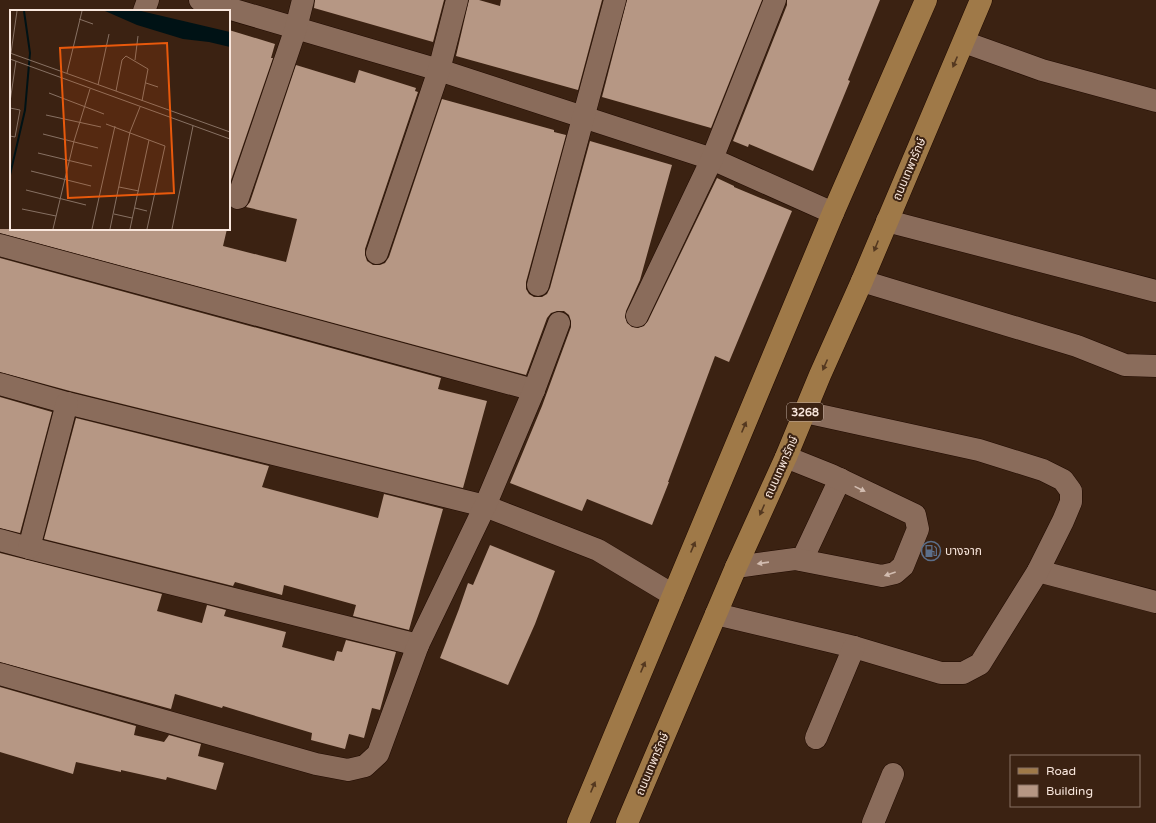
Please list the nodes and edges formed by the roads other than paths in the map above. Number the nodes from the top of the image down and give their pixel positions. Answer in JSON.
{"nodes":[{"id":1,"x":148,"y":0,"type":"edge"},
{"id":2,"x":200,"y":0,"type":"edge"},
{"id":3,"x":304,"y":0,"type":"edge"},
{"id":4,"x":457,"y":0,"type":"edge"},
{"id":5,"x":615,"y":0,"type":"edge"},
{"id":6,"x":775,"y":0,"type":"edge"},
{"id":7,"x":926,"y":0,"type":"edge"},
{"id":8,"x":981,"y":0,"type":"edge"},
{"id":9,"x":144,"y":10,"type":"edge"},
{"id":10,"x":296,"y":28,"type":"junction"},
{"id":11,"x":964,"y":42,"type":"junction"},
{"id":12,"x":439,"y":70,"type":"junction"},
{"id":13,"x":1156,"y":100,"type":"edge"},
{"id":14,"x":584,"y":117,"type":"junction"},
{"id":15,"x":712,"y":159,"type":"junction"},
{"id":16,"x":238,"y":198,"type":"dead end"},
{"id":17,"x":833,"y":213,"type":"junction"},
{"id":18,"x":887,"y":221,"type":"junction"},
{"id":19,"x":0,"y":246,"type":"edge"},
{"id":20,"x":377,"y":253,"type":"dead end"},
{"id":21,"x":862,"y":281,"type":"junction"},
{"id":22,"x":538,"y":285,"type":"dead end"},
{"id":23,"x":1156,"y":291,"type":"edge"},
{"id":24,"x":637,"y":316,"type":"dead end"},
{"id":25,"x":559,"y":323,"type":"dead end"},
{"id":26,"x":1156,"y":366,"type":"edge"},
{"id":27,"x":0,"y":384,"type":"edge"},
{"id":28,"x":534,"y":390,"type":"junction"},
{"id":29,"x":67,"y":403,"type":"junction"},
{"id":30,"x":805,"y":412,"type":"junction"},
{"id":31,"x":786,"y":457,"type":"junction"},
{"id":32,"x":840,"y":480,"type":"junction"},
{"id":33,"x":484,"y":506,"type":"junction"},
{"id":34,"x":0,"y":540,"type":"edge"},
{"id":35,"x":29,"y":548,"type":"junction"},
{"id":36,"x":802,"y":560,"type":"junction"},
{"id":37,"x":736,"y":567,"type":"junction"},
{"id":38,"x":1038,"y":570,"type":"junction"},
{"id":39,"x":674,"y":595,"type":"junction"},
{"id":40,"x":1156,"y":602,"type":"edge"},
{"id":41,"x":716,"y":614,"type":"junction"},
{"id":42,"x":418,"y":645,"type":"junction"},
{"id":43,"x":854,"y":647,"type":"junction"},
{"id":44,"x":0,"y":674,"type":"edge"},
{"id":45,"x":816,"y":738,"type":"dead end"},
{"id":46,"x":893,"y":774,"type":"dead end"},
{"id":47,"x":578,"y":823,"type":"edge"},
{"id":48,"x":627,"y":823,"type":"edge"},
{"id":49,"x":873,"y":823,"type":"edge"}],
"edges":[{"from":1,"to":9,"type":"street"},
{"from":2,"to":10,"type":"street"},
{"from":3,"to":10,"type":"street"},
{"from":4,"to":12,"type":"street"},
{"from":5,"to":14,"type":"street"},
{"from":6,"to":15,"type":"street"},
{"from":7,"to":17,"type":"main road"},
{"from":8,"to":11,"type":"main road","name":"ถนนเทพารักษ์","number":"3268"},
{"from":10,"to":12,"type":"street"},
{"from":10,"to":16,"type":"street"},
{"from":11,"to":13,"type":"street"},
{"from":11,"to":18,"type":"main road","name":"ถนนเทพารักษ์","number":"3268","one_way":true},
{"from":12,"to":14,"type":"street"},
{"from":12,"to":20,"type":"street"},
{"from":14,"to":15,"type":"street"},
{"from":14,"to":22,"type":"street"},
{"from":15,"to":17,"type":"street"},
{"from":15,"to":24,"type":"street"},
{"from":39,"to":17,"type":"main road","one_way":true},
{"from":18,"to":21,"type":"main road","name":"ถนนเทพารักษ์","number":"3268","one_way":true},
{"from":18,"to":23,"type":"street"},
{"from":19,"to":28,"type":"street"},
{"from":21,"to":26,"type":"street"},
{"from":21,"to":30,"type":"main road","name":"ถนนเทพารักษ์","number":"3268","one_way":true},
{"from":25,"to":28,"type":"street"},
{"from":27,"to":29,"type":"street"},
{"from":28,"to":33,"type":"street"},
{"from":29,"to":33,"type":"street"},
{"from":29,"to":35,"type":"street"},
{"from":30,"to":31,"type":"main road","name":"ถนนเทพารักษ์","number":"3268"},
{"from":30,"to":38,"type":"street"},
{"from":31,"to":32,"type":"street"},
{"from":31,"to":37,"type":"main road","name":"ถนนเทพารักษ์","number":"3268","one_way":true},
{"from":32,"to":36,"type":"street"},
{"from":32,"to":36,"type":"street","one_way":true},
{"from":33,"to":39,"type":"street"},
{"from":33,"to":42,"type":"street"},
{"from":34,"to":35,"type":"street"},
{"from":35,"to":42,"type":"street"},
{"from":36,"to":37,"type":"street","one_way":true},
{"from":37,"to":41,"type":"main road","name":"ถนนเทพารักษ์","number":"3268"},
{"from":38,"to":40,"type":"street"},
{"from":38,"to":43,"type":"street"},
{"from":47,"to":39,"type":"main road","one_way":true},
{"from":41,"to":43,"type":"street"},
{"from":41,"to":48,"type":"main road","name":"ถนนเทพารักษ์","number":"3268"},
{"from":42,"to":44,"type":"street"},
{"from":43,"to":45,"type":"street"},
{"from":46,"to":49,"type":"street"}]}
